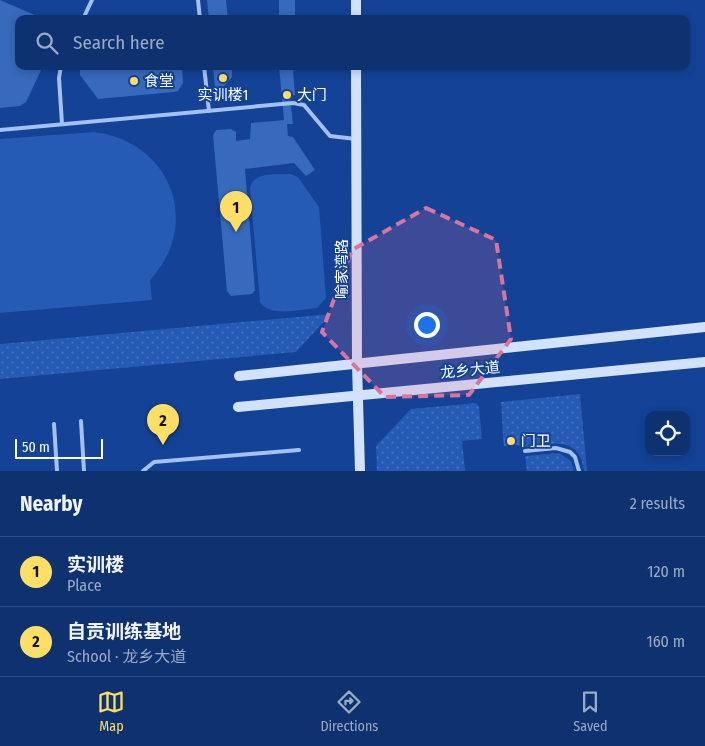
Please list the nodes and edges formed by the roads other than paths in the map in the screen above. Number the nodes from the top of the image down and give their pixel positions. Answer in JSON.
{"nodes":[{"id":1,"x":92,"y":0,"type":"edge"},
{"id":2,"x":198,"y":0,"type":"edge"},
{"id":3,"x":356,"y":0,"type":"edge"},
{"id":4,"x":85,"y":15,"type":"edge"},
{"id":5,"x":200,"y":15,"type":"edge"},
{"id":6,"x":356,"y":15,"type":"edge"},
{"id":7,"x":60,"y":70,"type":"edge"},
{"id":8,"x":204,"y":70,"type":"edge"},
{"id":9,"x":356,"y":70,"type":"edge"},
{"id":10,"x":208,"y":111,"type":"junction"},
{"id":11,"x":62,"y":124,"type":"junction"},
{"id":12,"x":0,"y":130,"type":"edge"},
{"id":13,"x":356,"y":139,"type":"junction"},
{"id":14,"x":705,"y":327,"type":"edge"},
{"id":15,"x":705,"y":362,"type":"edge"},
{"id":16,"x":357,"y":364,"type":"junction"},
{"id":17,"x":239,"y":376,"type":"dead end"},
{"id":18,"x":357,"y":396,"type":"junction"},
{"id":19,"x":238,"y":407,"type":"dead end"},
{"id":20,"x":81,"y":421,"type":"dead end"},
{"id":21,"x":54,"y":424,"type":"dead end"},
{"id":22,"x":299,"y":450,"type":"dead end"},
{"id":23,"x":524,"y":451,"type":"dead end"},
{"id":24,"x":57,"y":471,"type":"edge"},
{"id":25,"x":84,"y":471,"type":"edge"},
{"id":26,"x":143,"y":471,"type":"edge"},
{"id":27,"x":360,"y":471,"type":"edge"},
{"id":28,"x":579,"y":471,"type":"edge"}],
"edges":[{"from":1,"to":4,"type":"lane"},
{"from":2,"to":5,"type":"lane"},
{"from":3,"to":6,"type":"main road"},
{"from":7,"to":11,"type":"lane"},
{"from":8,"to":10,"type":"lane"},
{"from":9,"to":13,"type":"main road","name":"喻家湾路"},
{"from":10,"to":11,"type":"lane"},
{"from":10,"to":13,"type":"lane"},
{"from":11,"to":12,"type":"lane"},
{"from":13,"to":16,"type":"main road","name":"喻家湾路"},
{"from":14,"to":16,"type":"main road","name":"龙乡大道"},
{"from":15,"to":18,"type":"main road","name":"龙乡大道"},
{"from":16,"to":17,"type":"main road","name":"龙乡大道"},
{"from":16,"to":18,"type":"main road","name":"喻家湾路"},
{"from":18,"to":19,"type":"main road","name":"龙乡大道"},
{"from":18,"to":27,"type":"main road","name":"喻家湾路"},
{"from":20,"to":25,"type":"lane"},
{"from":21,"to":24,"type":"lane"},
{"from":22,"to":26,"type":"lane"},
{"from":23,"to":28,"type":"lane"}]}
